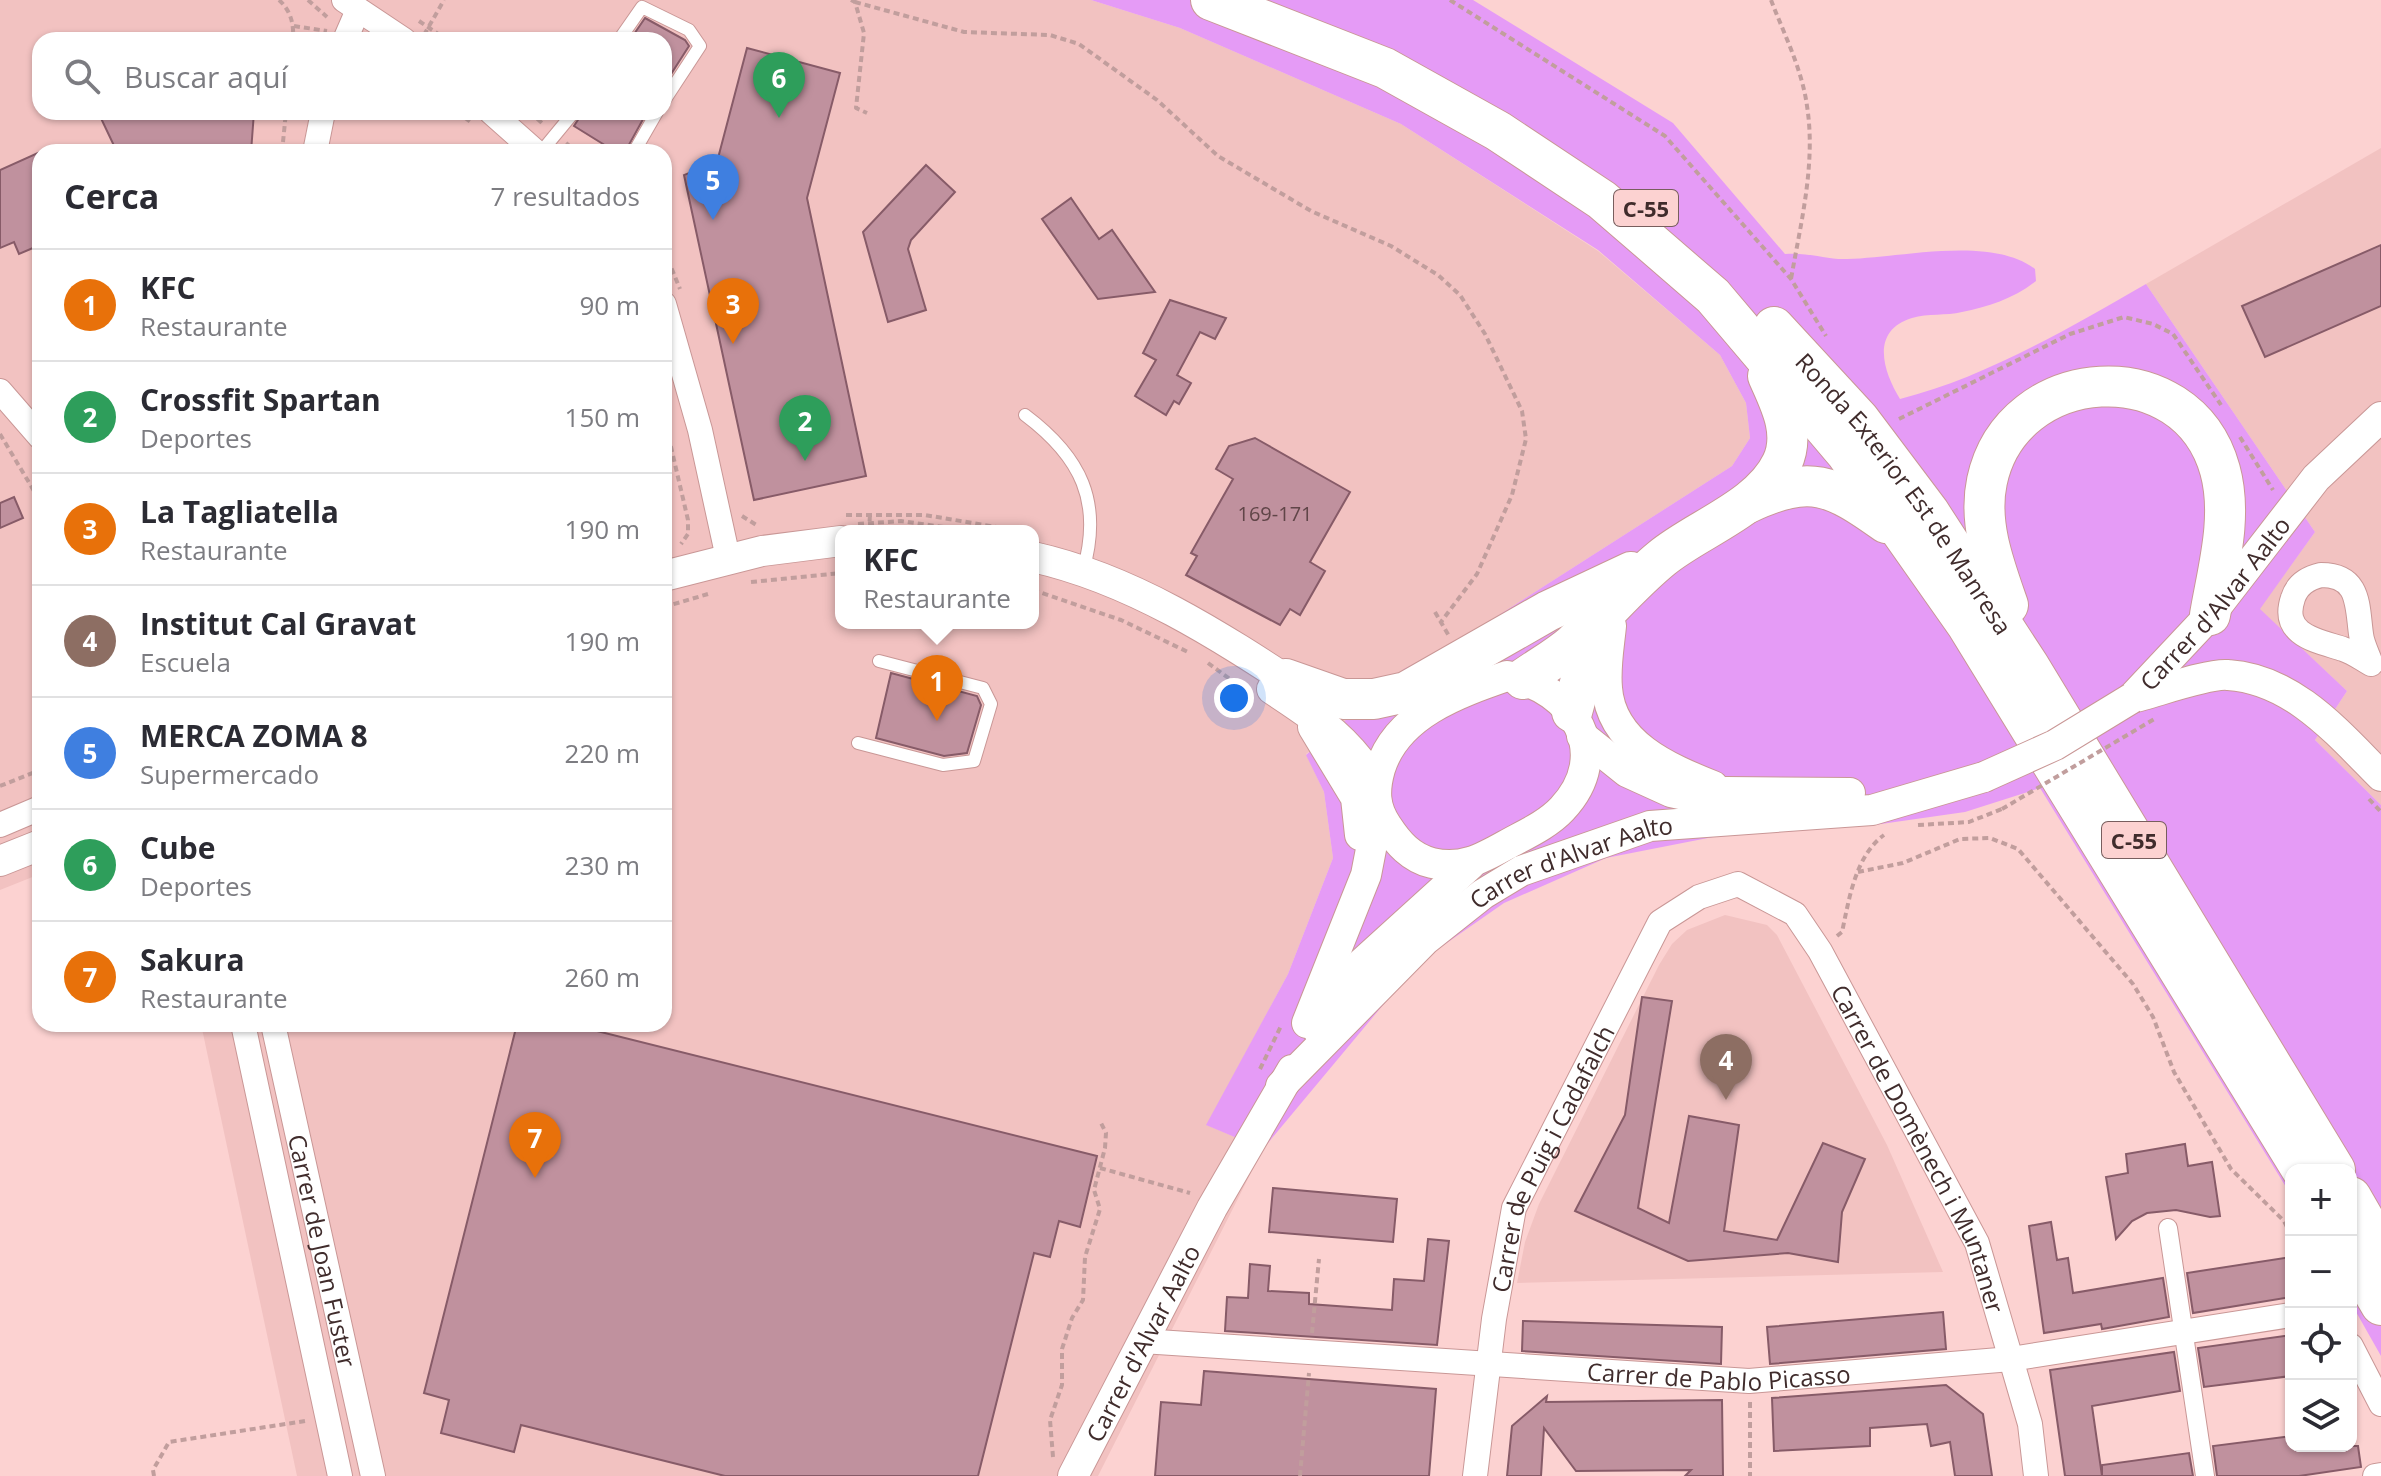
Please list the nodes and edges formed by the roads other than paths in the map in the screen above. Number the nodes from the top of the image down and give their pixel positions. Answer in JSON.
{"nodes":[{"id":1,"x":1211,"y":0,"type":"edge"},
{"id":2,"x":1287,"y":0,"type":"edge"},
{"id":3,"x":351,"y":5,"type":"edge"},
{"id":4,"x":335,"y":31,"type":"edge"},
{"id":5,"x":392,"y":32,"type":"edge"},
{"id":6,"x":625,"y":32,"type":"edge"},
{"id":7,"x":672,"y":89,"type":"edge"},
{"id":8,"x":321,"y":120,"type":"edge"},
{"id":9,"x":501,"y":120,"type":"edge"},
{"id":10,"x":567,"y":120,"type":"edge"},
{"id":11,"x":652,"y":120,"type":"edge"},
{"id":12,"x":317,"y":144,"type":"edge"},
{"id":13,"x":529,"y":144,"type":"edge"},
{"id":14,"x":546,"y":144,"type":"edge"},
{"id":15,"x":639,"y":144,"type":"edge"},
{"id":16,"x":1751,"y":339,"type":"junction"},
{"id":17,"x":672,"y":347,"type":"edge"},
{"id":18,"x":0,"y":391,"type":"edge"},
{"id":19,"x":1025,"y":415,"type":"dead end"},
{"id":20,"x":2381,"y":417,"type":"edge"},
{"id":21,"x":32,"y":428,"type":"edge"},
{"id":22,"x":1741,"y":507,"type":"junction"},
{"id":23,"x":835,"y":530,"type":"edge"},
{"id":24,"x":1909,"y":540,"type":"junction"},
{"id":25,"x":835,"y":556,"type":"edge"},
{"id":26,"x":1663,"y":556,"type":"junction"},
{"id":27,"x":1039,"y":560,"type":"edge"},
{"id":28,"x":672,"y":563,"type":"edge"},
{"id":29,"x":734,"y":571,"type":"junction"},
{"id":30,"x":1039,"y":574,"type":"edge"},
{"id":31,"x":1081,"y":579,"type":"junction"},
{"id":32,"x":672,"y":588,"type":"edge"},
{"id":33,"x":1612,"y":605,"type":"junction"},
{"id":34,"x":2210,"y":615,"type":"junction"},
{"id":35,"x":879,"y":661,"type":"dead end"},
{"id":36,"x":2029,"y":666,"type":"junction"},
{"id":37,"x":1523,"y":679,"type":"junction"},
{"id":38,"x":1288,"y":690,"type":"junction"},
{"id":39,"x":2132,"y":698,"type":"junction"},
{"id":40,"x":1424,"y":713,"type":"junction"},
{"id":41,"x":1577,"y":724,"type":"junction"},
{"id":42,"x":858,"y":743,"type":"dead end"},
{"id":43,"x":2371,"y":783,"type":"edge"},
{"id":44,"x":1934,"y":791,"type":"junction"},
{"id":45,"x":1726,"y":792,"type":"junction"},
{"id":46,"x":1377,"y":798,"type":"junction"},
{"id":47,"x":32,"y":811,"type":"edge"},
{"id":48,"x":0,"y":825,"type":"edge"},
{"id":49,"x":1650,"y":826,"type":"junction"},
{"id":50,"x":1527,"y":834,"type":"junction"},
{"id":51,"x":32,"y":848,"type":"edge"},
{"id":52,"x":0,"y":861,"type":"edge"},
{"id":53,"x":1470,"y":865,"type":"junction"},
{"id":54,"x":1718,"y":888,"type":"joint"},
{"id":55,"x":1354,"y":907,"type":"junction"},
{"id":56,"x":245,"y":1032,"type":"edge"},
{"id":57,"x":275,"y":1032,"type":"edge"},
{"id":58,"x":1268,"y":1083,"type":"junction"},
{"id":59,"x":2298,"y":1164,"type":"edge"},
{"id":60,"x":2331,"y":1164,"type":"edge"},
{"id":61,"x":2357,"y":1207,"type":"edge"},
{"id":62,"x":2168,"y":1228,"type":"dead end"},
{"id":63,"x":2381,"y":1249,"type":"edge"},
{"id":64,"x":2357,"y":1264,"type":"edge"},
{"id":65,"x":2381,"y":1305,"type":"edge"},
{"id":66,"x":2285,"y":1316,"type":"edge"},
{"id":67,"x":2184,"y":1333,"type":"junction"},
{"id":68,"x":1142,"y":1341,"type":"junction"},
{"id":69,"x":2357,"y":1358,"type":"edge"},
{"id":70,"x":2011,"y":1359,"type":"junction"},
{"id":71,"x":1488,"y":1367,"type":"junction"},
{"id":72,"x":2381,"y":1404,"type":"edge"},
{"id":73,"x":340,"y":1476,"type":"edge"},
{"id":74,"x":373,"y":1476,"type":"edge"},
{"id":75,"x":1073,"y":1476,"type":"edge"},
{"id":76,"x":1475,"y":1476,"type":"edge"},
{"id":77,"x":2036,"y":1476,"type":"edge"},
{"id":78,"x":2205,"y":1476,"type":"edge"}],
"edges":[{"from":1,"to":16,"type":"highway","name":"Ronda Exterior Est de Manresa","number":"C-55"},
{"from":2,"to":36,"type":"highway","name":"Ronda Exterior Est de Manresa","number":"C-55"},
{"from":3,"to":4,"type":"street"},
{"from":3,"to":5,"type":"street"},
{"from":6,"to":7,"type":"lane"},
{"from":8,"to":12,"type":"street"},
{"from":9,"to":13,"type":"street"},
{"from":10,"to":14,"type":"lane"},
{"from":11,"to":15,"type":"lane"},
{"from":16,"to":22,"type":"highway"},
{"from":16,"to":24,"type":"highway","name":"Ronda Exterior Est de Manresa","number":"C-55"},
{"from":17,"to":29,"type":"street"},
{"from":18,"to":21,"type":"street"},
{"from":19,"to":31,"type":"lane"},
{"from":20,"to":34,"type":"street","name":"Carrer d'Alvar Aalto"},
{"from":22,"to":24,"type":"highway"},
{"from":22,"to":26,"type":"highway"},
{"from":23,"to":29,"type":"street"},
{"from":24,"to":59,"type":"highway","number":"C-55"},
{"from":25,"to":32,"type":"street"},
{"from":26,"to":33,"type":"highway"},
{"from":26,"to":38,"type":"highway"},
{"from":27,"to":31,"type":"street"},
{"from":28,"to":29,"type":"street"},
{"from":30,"to":31,"type":"street"},
{"from":31,"to":38,"type":"street"},
{"from":33,"to":37,"type":"highway"},
{"from":33,"to":41,"type":"highway"},
{"from":33,"to":45,"type":"street"},
{"from":34,"to":36,"type":"highway"},
{"from":34,"to":39,"type":"street","name":"Carrer d'Alvar Aalto"},
{"from":35,"to":42,"type":"lane"},
{"from":36,"to":60,"type":"highway","name":"Ronda Exterior Est de Manresa","number":"C-55"},
{"from":37,"to":40,"type":"street"},
{"from":37,"to":41,"type":"street"},
{"from":38,"to":40,"type":"street"},
{"from":38,"to":46,"type":"street"},
{"from":38,"to":55,"type":"street"},
{"from":39,"to":43,"type":"street"},
{"from":39,"to":44,"type":"street","name":"Carrer d'Alvar Aalto","bridge":true},
{"from":40,"to":46,"type":"street"},
{"from":41,"to":45,"type":"street","name":"Carrer d'Alvar Aalto"},
{"from":41,"to":50,"type":"street"},
{"from":44,"to":45,"type":"street","name":"Carrer d'Alvar Aalto"},
{"from":44,"to":49,"type":"street","name":"Carrer d'Alvar Aalto"},
{"from":46,"to":53,"type":"street"},
{"from":46,"to":55,"type":"street","name":"Carrer d'Alvar Aalto"},
{"from":47,"to":48,"type":"street"},
{"from":49,"to":50,"type":"street"},
{"from":49,"to":58,"type":"street","name":"Carrer d'Alvar Aalto"},
{"from":50,"to":53,"type":"street"},
{"from":51,"to":52,"type":"street"},
{"from":53,"to":58,"type":"street","name":"Carrer d'Alvar Aalto"},
{"from":54,"to":70,"type":"street","name":"Carrer de Domènech i Muntaner"},
{"from":54,"to":71,"type":"street","name":"Carrer de Puig i Cadafalch"},
{"from":55,"to":58,"type":"street","name":"Carrer d'Alvar Aalto"},
{"from":56,"to":73,"type":"street","name":"Carrer de Joan Fuster"},
{"from":57,"to":74,"type":"street","name":"Carrer de Joan Fuster"},
{"from":58,"to":68,"type":"street","name":"Carrer d'Alvar Aalto"},
{"from":61,"to":63,"type":"highway"},
{"from":62,"to":67,"type":"street"},
{"from":64,"to":65,"type":"highway"},
{"from":66,"to":67,"type":"street","name":"Carrer de Pablo Picasso"},
{"from":67,"to":70,"type":"street","name":"Carrer de Pablo Picasso"},
{"from":67,"to":78,"type":"street"},
{"from":68,"to":71,"type":"street","name":"Carrer de Pablo Picasso"},
{"from":68,"to":75,"type":"street","name":"Carrer d'Alvar Aalto"},
{"from":69,"to":72,"type":"street"},
{"from":70,"to":71,"type":"street","name":"Carrer de Pablo Picasso"},
{"from":70,"to":77,"type":"street","name":"Carrer de Domènech i Muntaner"},
{"from":71,"to":76,"type":"street","name":"Carrer de Puig i Cadafalch"}]}
